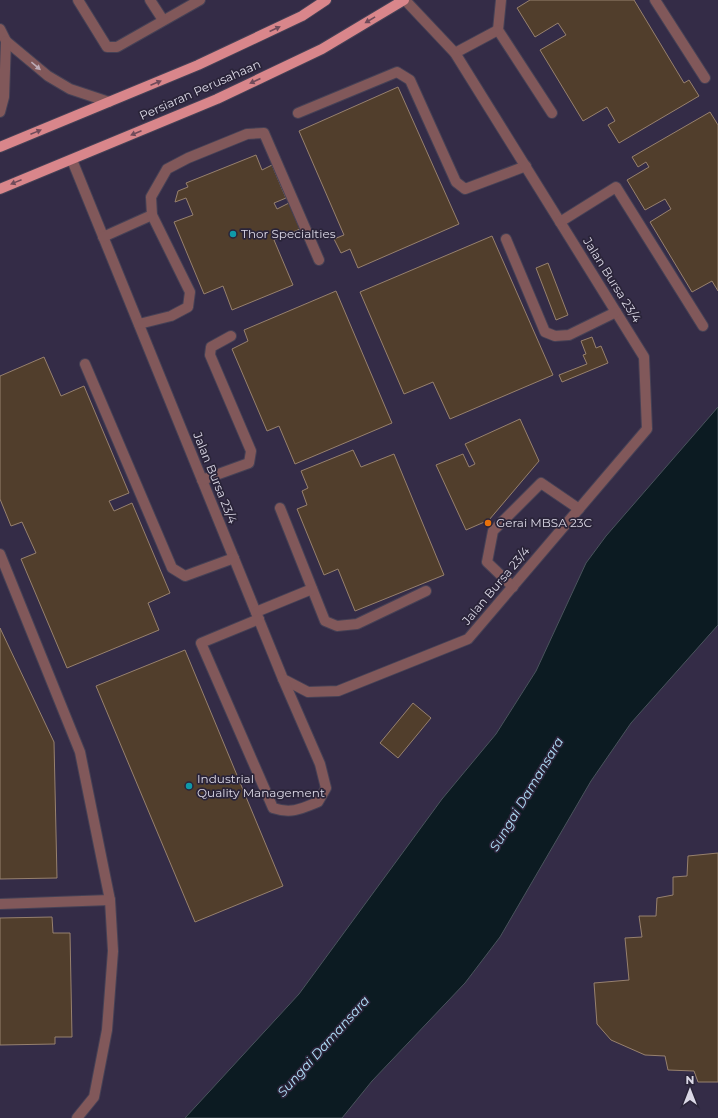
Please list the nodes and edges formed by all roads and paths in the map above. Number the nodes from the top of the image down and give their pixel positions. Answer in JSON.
{"nodes":[{"id":1,"x":78,"y":0,"type":"edge"},
{"id":2,"x":150,"y":0,"type":"edge"},
{"id":3,"x":200,"y":0,"type":"edge"},
{"id":4,"x":326,"y":0,"type":"edge"},
{"id":5,"x":404,"y":0,"type":"edge"},
{"id":6,"x":500,"y":0,"type":"edge"},
{"id":7,"x":655,"y":0,"type":"edge"},
{"id":8,"x":163,"y":20,"type":"junction"},
{"id":9,"x":0,"y":29,"type":"edge"},
{"id":10,"x":498,"y":30,"type":"junction"},
{"id":11,"x":6,"y":41,"type":"junction"},
{"id":12,"x":455,"y":53,"type":"junction"},
{"id":13,"x":705,"y":78,"type":"dead end"},
{"id":14,"x":109,"y":102,"type":"junction"},
{"id":15,"x":0,"y":112,"type":"edge"},
{"id":16,"x":298,"y":113,"type":"dead end"},
{"id":17,"x":552,"y":113,"type":"dead end"},
{"id":18,"x":0,"y":147,"type":"edge"},
{"id":19,"x":72,"y":160,"type":"junction"},
{"id":20,"x":526,"y":166,"type":"junction"},
{"id":21,"x":0,"y":189,"type":"edge"},
{"id":22,"x":152,"y":215,"type":"junction"},
{"id":23,"x":560,"y":222,"type":"junction"},
{"id":24,"x":103,"y":237,"type":"junction"},
{"id":25,"x":506,"y":239,"type":"dead end"},
{"id":26,"x":319,"y":260,"type":"dead end"},
{"id":27,"x":616,"y":312,"type":"junction"},
{"id":28,"x":139,"y":324,"type":"junction"},
{"id":29,"x":703,"y":326,"type":"dead end"},
{"id":30,"x":231,"y":336,"type":"dead end"},
{"id":31,"x":85,"y":364,"type":"dead end"},
{"id":32,"x":202,"y":480,"type":"junction"},
{"id":33,"x":280,"y":508,"type":"dead end"},
{"id":34,"x":579,"y":509,"type":"junction"},
{"id":35,"x":0,"y":554,"type":"edge"},
{"id":36,"x":234,"y":558,"type":"junction"},
{"id":37,"x":512,"y":587,"type":"junction"},
{"id":38,"x":312,"y":589,"type":"junction"},
{"id":39,"x":426,"y":591,"type":"dead end"},
{"id":40,"x":257,"y":616,"type":"junction"},
{"id":41,"x":283,"y":679,"type":"junction"},
{"id":42,"x":110,"y":900,"type":"junction"},
{"id":43,"x":0,"y":904,"type":"edge"},
{"id":44,"x":78,"y":1118,"type":"edge"}],
"edges":[{"from":1,"to":8,"type":"street"},
{"from":2,"to":8,"type":"street"},
{"from":3,"to":8,"type":"street"},
{"from":14,"to":4,"type":"main road","name":"Persiaran Perusahaan","one_way":true},
{"from":5,"to":12,"type":"street","name":"Jalan Bursa 23/4"},
{"from":5,"to":19,"type":"main road","name":"Persiaran Perusahaan","one_way":true},
{"from":6,"to":10,"type":"street"},
{"from":7,"to":13,"type":"street"},
{"from":9,"to":11,"type":"street"},
{"from":10,"to":12,"type":"street"},
{"from":10,"to":17,"type":"street"},
{"from":11,"to":14,"type":"street","one_way":true},
{"from":11,"to":15,"type":"street"},
{"from":12,"to":20,"type":"street","name":"Jalan Bursa 23/4"},
{"from":18,"to":14,"type":"main road","name":"Persiaran Perusahaan","one_way":true},
{"from":16,"to":20,"type":"street"},
{"from":19,"to":21,"type":"main road","name":"Persiaran Perusahaan","one_way":true},
{"from":19,"to":24,"type":"street","name":"Jalan Bursa 23/4"},
{"from":20,"to":23,"type":"street","name":"Jalan Bursa 23/4"},
{"from":22,"to":24,"type":"street"},
{"from":22,"to":26,"type":"street"},
{"from":22,"to":28,"type":"street"},
{"from":23,"to":27,"type":"street","name":"Jalan Bursa 23/4"},
{"from":23,"to":29,"type":"street"},
{"from":24,"to":28,"type":"street","name":"Jalan Bursa 23/4"},
{"from":25,"to":27,"type":"street"},
{"from":27,"to":34,"type":"street","name":"Jalan Bursa 23/4"},
{"from":28,"to":32,"type":"street","name":"Jalan Bursa 23/4"},
{"from":30,"to":32,"type":"street"},
{"from":31,"to":36,"type":"street"},
{"from":32,"to":36,"type":"street","name":"Jalan Bursa 23/4"},
{"from":33,"to":38,"type":"street"},
{"from":34,"to":37,"type":"street","name":"Jalan Bursa 23/4"},
{"from":34,"to":37,"type":"street"},
{"from":35,"to":42,"type":"street"},
{"from":36,"to":40,"type":"street","name":"Jalan Bursa 23/4"},
{"from":37,"to":41,"type":"street","name":"Jalan Bursa 23/4"},
{"from":38,"to":39,"type":"street"},
{"from":38,"to":40,"type":"street"},
{"from":40,"to":41,"type":"street","name":"Jalan Bursa 23/4"},
{"from":40,"to":41,"type":"street"},
{"from":42,"to":43,"type":"street"},
{"from":42,"to":44,"type":"street"}]}
